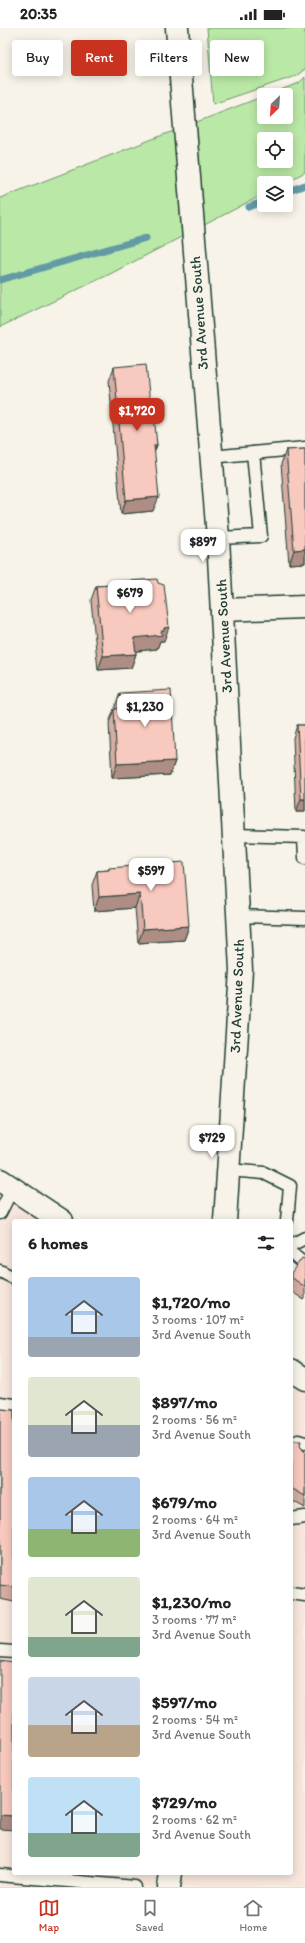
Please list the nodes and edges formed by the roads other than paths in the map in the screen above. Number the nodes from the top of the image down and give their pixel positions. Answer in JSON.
{"nodes":[{"id":1,"x":177,"y":28,"type":"edge"},
{"id":2,"x":305,"y":448,"type":"edge"},
{"id":3,"x":253,"y":453,"type":"junction"},
{"id":4,"x":210,"y":457,"type":"junction"},
{"id":5,"x":218,"y":538,"type":"junction"},
{"id":6,"x":305,"y":606,"type":"edge"},
{"id":7,"x":222,"y":610,"type":"junction"},
{"id":8,"x":234,"y":835,"type":"junction"},
{"id":9,"x":305,"y":858,"type":"edge"},
{"id":10,"x":238,"y":916,"type":"junction"},
{"id":11,"x":305,"y":918,"type":"edge"},
{"id":12,"x":228,"y":1170,"type":"junction"},
{"id":13,"x":6,"y":1185,"type":"edge"},
{"id":14,"x":0,"y":1214,"type":"edge"},
{"id":15,"x":59,"y":1219,"type":"edge"},
{"id":16,"x":225,"y":1219,"type":"edge"},
{"id":17,"x":287,"y":1219,"type":"edge"},
{"id":18,"x":305,"y":1238,"type":"edge"},
{"id":19,"x":293,"y":1244,"type":"edge"},
{"id":20,"x":293,"y":1255,"type":"edge"},
{"id":21,"x":303,"y":1263,"type":"edge"},
{"id":22,"x":0,"y":1271,"type":"edge"},
{"id":23,"x":12,"y":1277,"type":"edge"},
{"id":24,"x":293,"y":1371,"type":"edge"},
{"id":25,"x":305,"y":1379,"type":"edge"},
{"id":26,"x":0,"y":1404,"type":"edge"},
{"id":27,"x":12,"y":1405,"type":"edge"},
{"id":28,"x":305,"y":1442,"type":"edge"},
{"id":29,"x":293,"y":1444,"type":"edge"},
{"id":30,"x":305,"y":1518,"type":"edge"},
{"id":31,"x":293,"y":1519,"type":"edge"},
{"id":32,"x":293,"y":1593,"type":"edge"},
{"id":33,"x":305,"y":1595,"type":"edge"},
{"id":34,"x":0,"y":1651,"type":"edge"},
{"id":35,"x":12,"y":1652,"type":"edge"},
{"id":36,"x":0,"y":1875,"type":"edge"},
{"id":37,"x":171,"y":1875,"type":"edge"},
{"id":38,"x":135,"y":1887,"type":"edge"},
{"id":39,"x":169,"y":1887,"type":"edge"}],
"edges":[{"from":1,"to":4,"type":"main road","name":"3rd Avenue South"},
{"from":2,"to":3,"type":"lane"},
{"from":3,"to":4,"type":"lane"},
{"from":3,"to":5,"type":"lane"},
{"from":4,"to":5,"type":"main road","name":"3rd Avenue South"},
{"from":5,"to":7,"type":"main road","name":"3rd Avenue South"},
{"from":6,"to":7,"type":"main road"},
{"from":7,"to":8,"type":"main road","name":"3rd Avenue South"},
{"from":8,"to":9,"type":"lane"},
{"from":8,"to":10,"type":"main road","name":"3rd Avenue South"},
{"from":10,"to":11,"type":"lane"},
{"from":10,"to":12,"type":"main road","name":"3rd Avenue South"},
{"from":12,"to":16,"type":"main road","name":"3rd Avenue South"},
{"from":12,"to":17,"type":"lane"},
{"from":13,"to":14,"type":"lane"},
{"from":13,"to":15,"type":"main road"},
{"from":18,"to":19,"type":"lane"},
{"from":20,"to":21,"type":"lane"},
{"from":22,"to":23,"type":"lane"},
{"from":24,"to":25,"type":"main road"},
{"from":26,"to":27,"type":"lane"},
{"from":28,"to":29,"type":"lane"},
{"from":30,"to":31,"type":"lane"},
{"from":32,"to":33,"type":"lane"},
{"from":34,"to":35,"type":"lane"},
{"from":36,"to":38,"type":"lane"},
{"from":37,"to":39,"type":"main road"}]}
